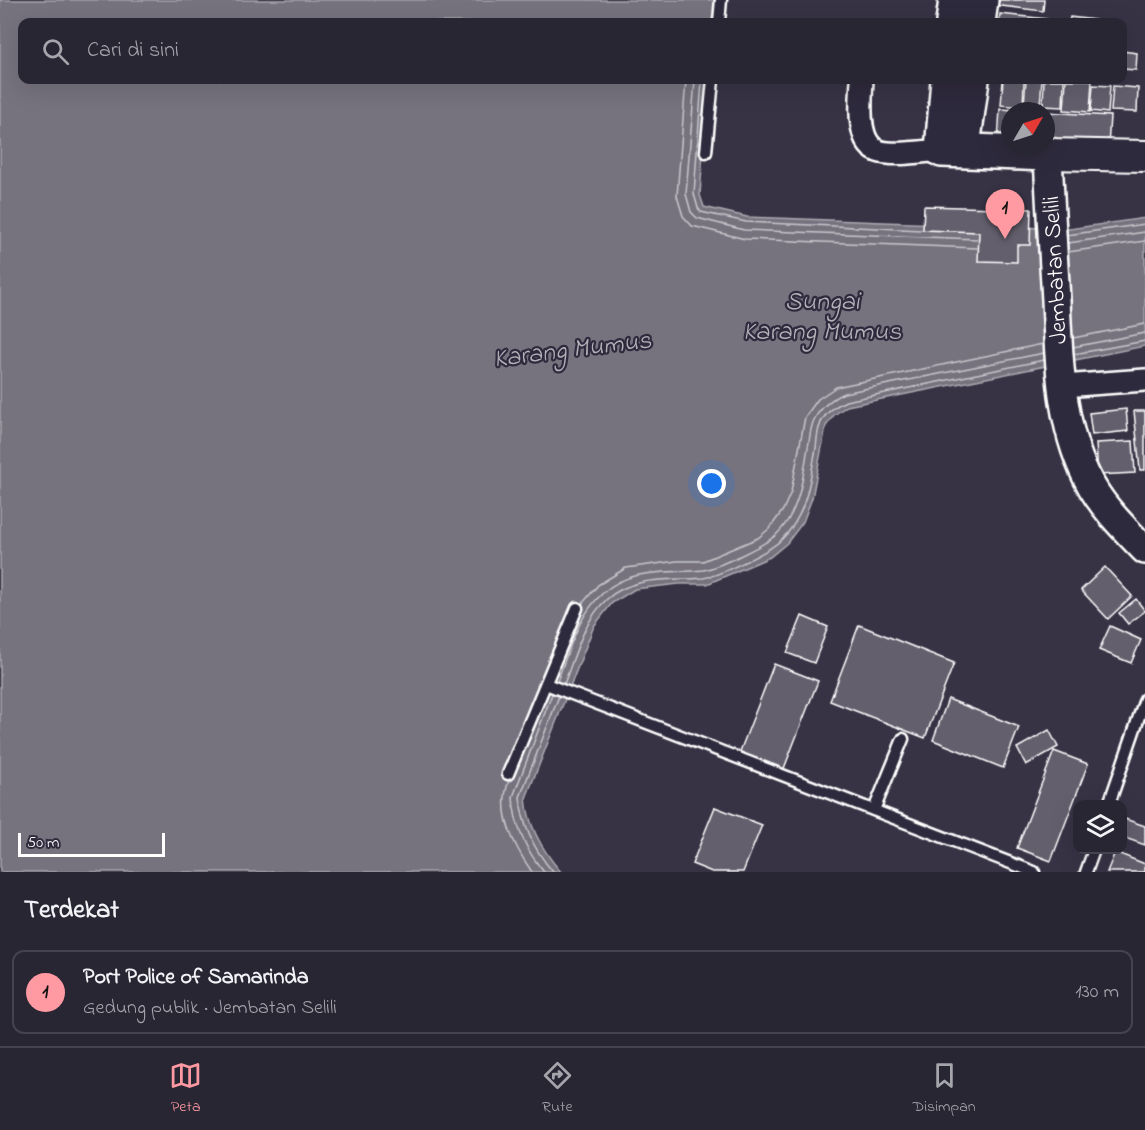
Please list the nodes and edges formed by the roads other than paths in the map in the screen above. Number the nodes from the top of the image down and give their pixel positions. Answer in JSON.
{"nodes":[{"id":1,"x":721,"y":0,"type":"edge"},
{"id":2,"x":956,"y":0,"type":"edge"},
{"id":3,"x":981,"y":0,"type":"edge"},
{"id":4,"x":719,"y":18,"type":"edge"},
{"id":5,"x":954,"y":18,"type":"edge"},
{"id":6,"x":979,"y":18,"type":"edge"},
{"id":7,"x":713,"y":84,"type":"edge"},
{"id":8,"x":862,"y":84,"type":"edge"},
{"id":9,"x":948,"y":84,"type":"edge"},
{"id":10,"x":971,"y":84,"type":"edge"},
{"id":11,"x":953,"y":150,"type":"junction"},
{"id":12,"x":706,"y":152,"type":"dead end"},
{"id":13,"x":1001,"y":152,"type":"edge"},
{"id":14,"x":1055,"y":154,"type":"edge"},
{"id":15,"x":1048,"y":156,"type":"edge"},
{"id":16,"x":1145,"y":156,"type":"edge"},
{"id":17,"x":1061,"y":376,"type":"junction"},
{"id":18,"x":1145,"y":380,"type":"edge"},
{"id":19,"x":1145,"y":550,"type":"edge"},
{"id":20,"x":577,"y":608,"type":"dead end"},
{"id":21,"x":546,"y":684,"type":"junction"},
{"id":22,"x":1145,"y":699,"type":"edge"},
{"id":23,"x":903,"y":739,"type":"dead end"},
{"id":24,"x":508,"y":774,"type":"dead end"},
{"id":25,"x":1110,"y":800,"type":"edge"},
{"id":26,"x":874,"y":810,"type":"junction"},
{"id":27,"x":1092,"y":854,"type":"edge"},
{"id":28,"x":1034,"y":872,"type":"edge"},
{"id":29,"x":1086,"y":872,"type":"edge"}],
"edges":[{"from":1,"to":4,"type":"lane"},
{"from":2,"to":5,"type":"highway"},
{"from":3,"to":6,"type":"highway"},
{"from":7,"to":12,"type":"lane"},
{"from":8,"to":11,"type":"street"},
{"from":9,"to":11,"type":"highway"},
{"from":10,"to":11,"type":"highway"},
{"from":11,"to":13,"type":"highway"},
{"from":14,"to":16,"type":"main road"},
{"from":15,"to":17,"type":"street","name":"Jembatan Selili"},
{"from":17,"to":18,"type":"street"},
{"from":17,"to":19,"type":"street","name":"Jembatan Selili"},
{"from":20,"to":21,"type":"lane"},
{"from":21,"to":24,"type":"lane"},
{"from":21,"to":26,"type":"lane"},
{"from":22,"to":25,"type":"lane"},
{"from":23,"to":26,"type":"lane"},
{"from":26,"to":28,"type":"lane"},
{"from":27,"to":29,"type":"lane"}]}
